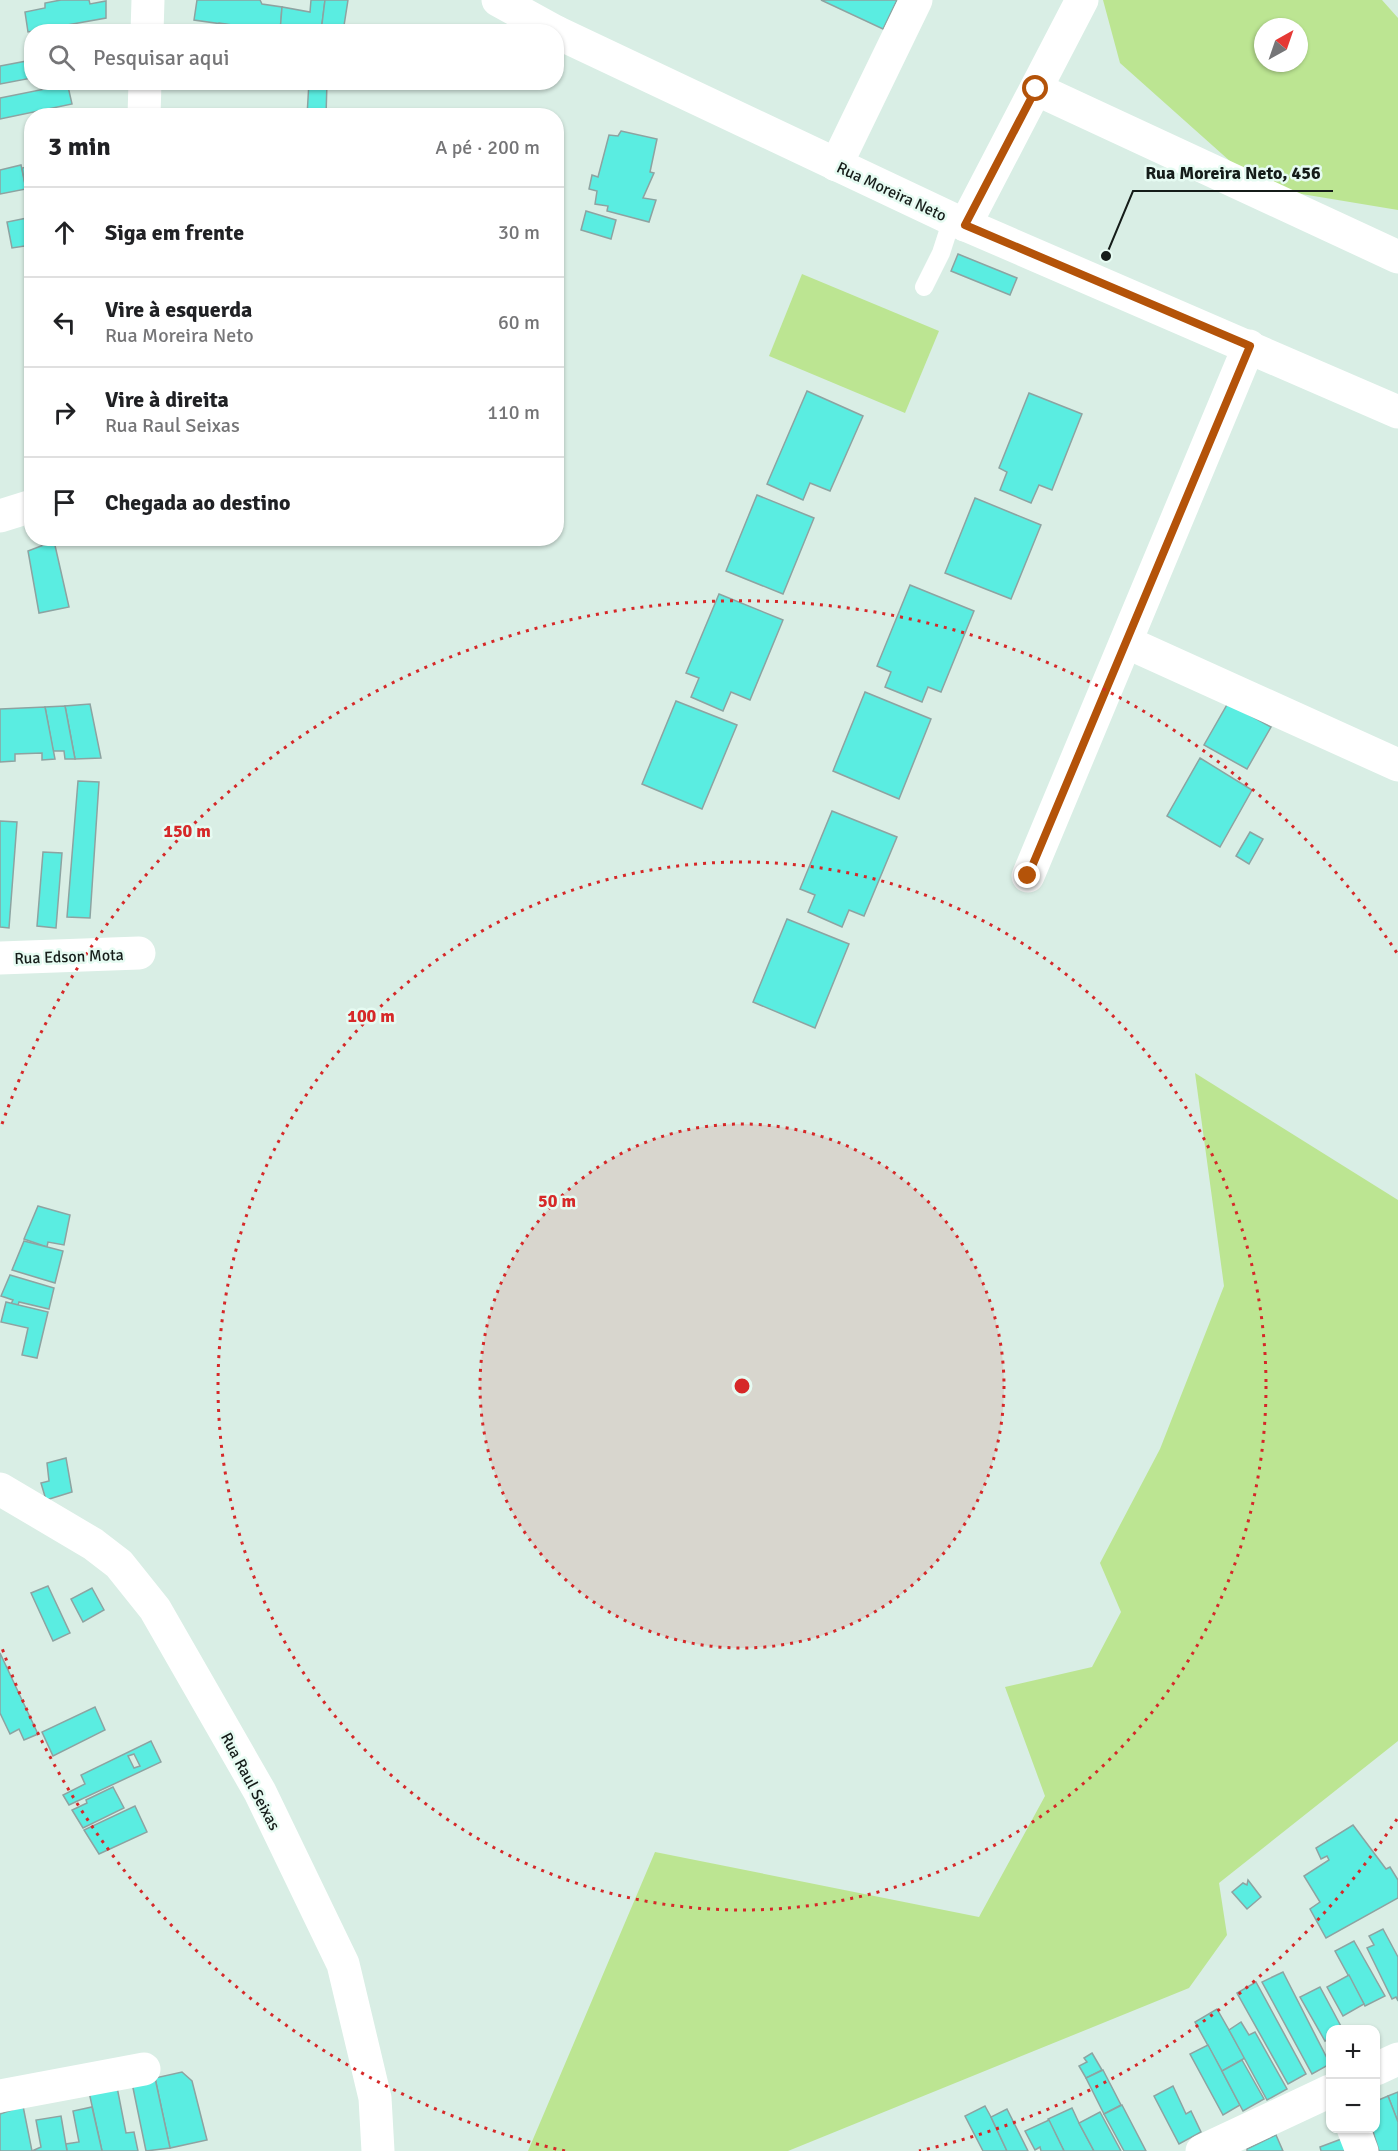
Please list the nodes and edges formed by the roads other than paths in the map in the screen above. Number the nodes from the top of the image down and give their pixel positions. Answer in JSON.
{"nodes":[{"id":1,"x":148,"y":0,"type":"edge"},
{"id":2,"x":498,"y":0,"type":"edge"},
{"id":3,"x":916,"y":0,"type":"edge"},
{"id":4,"x":1082,"y":0,"type":"edge"},
{"id":5,"x":147,"y":24,"type":"edge"},
{"id":6,"x":542,"y":24,"type":"edge"},
{"id":7,"x":564,"y":36,"type":"edge"},
{"id":8,"x":1036,"y":89,"type":"junction"},
{"id":9,"x":145,"y":90,"type":"edge"},
{"id":10,"x":144,"y":108,"type":"edge"},
{"id":11,"x":836,"y":165,"type":"junction"},
{"id":12,"x":958,"y":222,"type":"junction"},
{"id":13,"x":1398,"y":257,"type":"edge"},
{"id":14,"x":924,"y":287,"type":"dead end"},
{"id":15,"x":1250,"y":346,"type":"junction"},
{"id":16,"x":1398,"y":412,"type":"edge"},
{"id":17,"x":24,"y":508,"type":"edge"},
{"id":18,"x":0,"y":516,"type":"edge"},
{"id":19,"x":1126,"y":642,"type":"junction"},
{"id":20,"x":1398,"y":765,"type":"edge"},
{"id":21,"x":1028,"y":876,"type":"dead end"},
{"id":22,"x":139,"y":953,"type":"dead end"},
{"id":23,"x":0,"y":958,"type":"edge"},
{"id":24,"x":0,"y":1489,"type":"edge"},
{"id":25,"x":1398,"y":2059,"type":"edge"},
{"id":26,"x":1380,"y":2068,"type":"edge"},
{"id":27,"x":144,"y":2069,"type":"dead end"},
{"id":28,"x":1326,"y":2093,"type":"edge"},
{"id":29,"x":0,"y":2097,"type":"edge"},
{"id":30,"x":1355,"y":2133,"type":"edge"},
{"id":31,"x":378,"y":2151,"type":"edge"},
{"id":32,"x":1202,"y":2151,"type":"edge"},
{"id":33,"x":1362,"y":2151,"type":"edge"}],
"edges":[{"from":1,"to":5,"type":"street"},
{"from":2,"to":6,"type":"street","name":"Rua Moreira Neto"},
{"from":3,"to":11,"type":"street"},
{"from":4,"to":8,"type":"street"},
{"from":7,"to":11,"type":"street","name":"Rua Moreira Neto"},
{"from":8,"to":12,"type":"street"},
{"from":8,"to":13,"type":"street"},
{"from":9,"to":10,"type":"street"},
{"from":11,"to":12,"type":"street","name":"Rua Moreira Neto"},
{"from":12,"to":14,"type":"lane"},
{"from":12,"to":15,"type":"street","name":"Rua Moreira Neto"},
{"from":15,"to":16,"type":"street","name":"Rua Moreira Neto"},
{"from":15,"to":19,"type":"street"},
{"from":17,"to":18,"type":"street"},
{"from":19,"to":20,"type":"street"},
{"from":19,"to":21,"type":"street"},
{"from":22,"to":23,"type":"street","name":"Rua Edson Mota"},
{"from":24,"to":31,"type":"street","name":"Rua Raul Seixas"},
{"from":25,"to":26,"type":"street"},
{"from":27,"to":29,"type":"street"},
{"from":28,"to":32,"type":"street"},
{"from":30,"to":33,"type":"street"}]}
